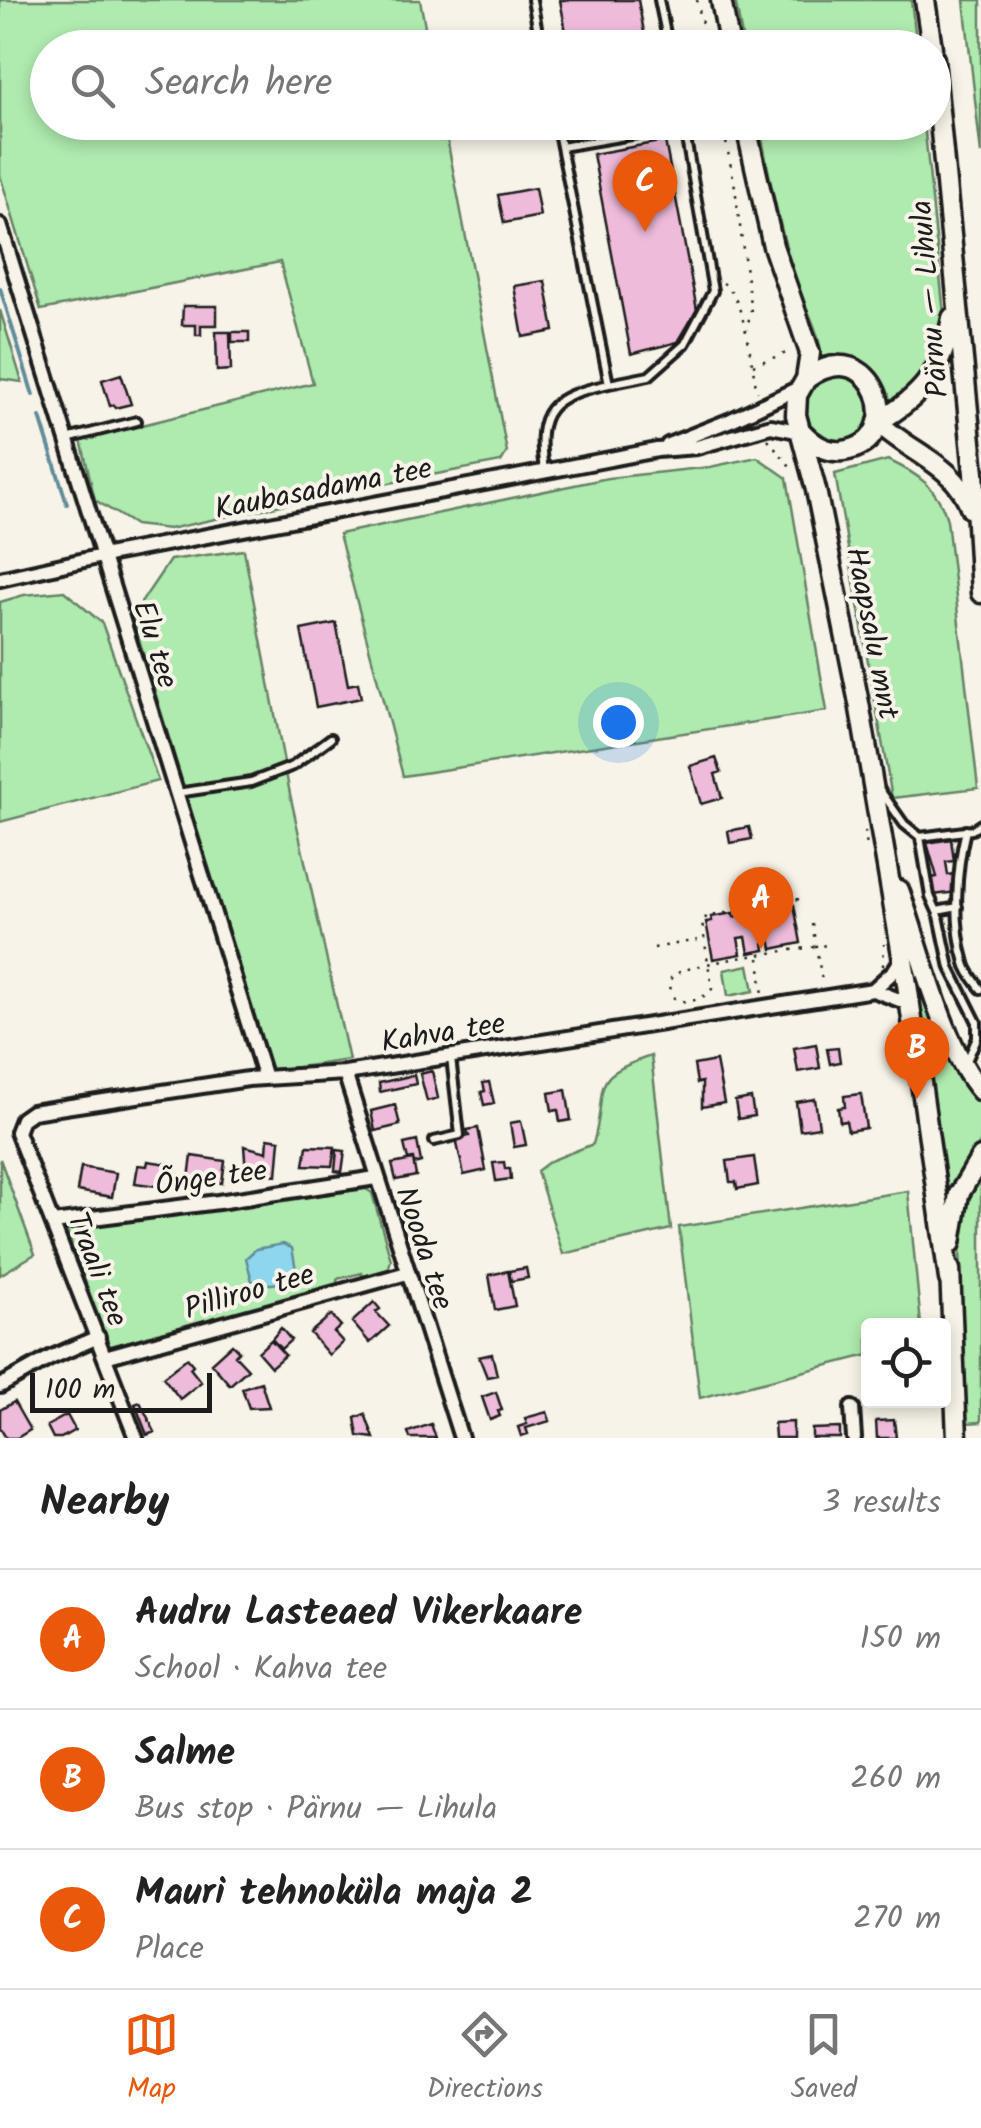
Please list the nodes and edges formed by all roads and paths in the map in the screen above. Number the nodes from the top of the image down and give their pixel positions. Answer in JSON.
{"nodes":[{"id":1,"x":532,"y":0,"type":"edge"},
{"id":2,"x":659,"y":0,"type":"edge"},
{"id":3,"x":697,"y":0,"type":"edge"},
{"id":4,"x":721,"y":0,"type":"edge"},
{"id":5,"x":925,"y":0,"type":"edge"},
{"id":6,"x":538,"y":30,"type":"edge"},
{"id":7,"x":665,"y":30,"type":"edge"},
{"id":8,"x":703,"y":30,"type":"edge"},
{"id":9,"x":727,"y":30,"type":"edge"},
{"id":10,"x":929,"y":30,"type":"edge"},
{"id":11,"x":560,"y":140,"type":"edge"},
{"id":12,"x":598,"y":140,"type":"edge"},
{"id":13,"x":687,"y":140,"type":"edge"},
{"id":14,"x":726,"y":140,"type":"edge"},
{"id":15,"x":749,"y":140,"type":"edge"},
{"id":16,"x":942,"y":140,"type":"edge"},
{"id":17,"x":561,"y":147,"type":"junction"},
{"id":18,"x":0,"y":226,"type":"edge"},
{"id":19,"x":711,"y":279,"type":"junction"},
{"id":20,"x":956,"y":295,"type":"junction"},
{"id":21,"x":744,"y":336,"type":"junction"},
{"id":22,"x":808,"y":346,"type":"junction"},
{"id":23,"x":752,"y":365,"type":"junction"},
{"id":24,"x":804,"y":383,"type":"junction"},
{"id":25,"x":609,"y":384,"type":"junction"},
{"id":26,"x":760,"y":406,"type":"junction"},
{"id":27,"x":137,"y":420,"type":"dead end"},
{"id":28,"x":878,"y":422,"type":"junction"},
{"id":29,"x":764,"y":427,"type":"junction"},
{"id":30,"x":802,"y":432,"type":"junction"},
{"id":31,"x":66,"y":439,"type":"junction"},
{"id":32,"x":657,"y":450,"type":"junction"},
{"id":33,"x":544,"y":472,"type":"junction"},
{"id":34,"x":796,"y":474,"type":"dead end"},
{"id":35,"x":976,"y":529,"type":"junction"},
{"id":36,"x":102,"y":556,"type":"junction"},
{"id":37,"x":0,"y":580,"type":"edge"},
{"id":38,"x":981,"y":593,"type":"edge"},
{"id":39,"x":331,"y":738,"type":"dead end"},
{"id":40,"x":872,"y":776,"type":"junction"},
{"id":41,"x":176,"y":793,"type":"junction"},
{"id":42,"x":863,"y":820,"type":"dead end"},
{"id":43,"x":981,"y":824,"type":"edge"},
{"id":44,"x":966,"y":830,"type":"junction"},
{"id":45,"x":920,"y":837,"type":"junction"},
{"id":46,"x":876,"y":851,"type":"junction"},
{"id":47,"x":798,"y":899,"type":"dead end"},
{"id":48,"x":958,"y":907,"type":"junction"},
{"id":49,"x":937,"y":910,"type":"junction"},
{"id":50,"x":812,"y":924,"type":"dead end"},
{"id":51,"x":885,"y":936,"type":"dead end"},
{"id":52,"x":704,"y":939,"type":"junction"},
{"id":53,"x":827,"y":945,"type":"dead end"},
{"id":54,"x":816,"y":947,"type":"junction"},
{"id":55,"x":654,"y":948,"type":"dead end"},
{"id":56,"x":759,"y":956,"type":"junction"},
{"id":57,"x":903,"y":957,"type":"junction"},
{"id":58,"x":708,"y":965,"type":"junction"},
{"id":59,"x":884,"y":980,"type":"junction"},
{"id":60,"x":981,"y":989,"type":"edge"},
{"id":61,"x":873,"y":990,"type":"junction"},
{"id":62,"x":825,"y":997,"type":"junction"},
{"id":63,"x":910,"y":1004,"type":"junction"},
{"id":64,"x":764,"y":1007,"type":"junction"},
{"id":65,"x":451,"y":1057,"type":"junction"},
{"id":66,"x":964,"y":1068,"type":"junction"},
{"id":67,"x":345,"y":1073,"type":"junction"},
{"id":68,"x":265,"y":1078,"type":"junction"},
{"id":69,"x":981,"y":1091,"type":"edge"},
{"id":70,"x":22,"y":1119,"type":"joint"},
{"id":71,"x":434,"y":1141,"type":"dead end"},
{"id":72,"x":981,"y":1156,"type":"edge"},
{"id":73,"x":376,"y":1178,"type":"junction"},
{"id":74,"x":52,"y":1223,"type":"junction"},
{"id":75,"x":407,"y":1272,"type":"junction"},
{"id":76,"x":949,"y":1280,"type":"junction"},
{"id":77,"x":98,"y":1337,"type":"junction"},
{"id":78,"x":105,"y":1358,"type":"junction"},
{"id":79,"x":0,"y":1386,"type":"edge"},
{"id":80,"x":852,"y":1408,"type":"dead end"},
{"id":81,"x":136,"y":1438,"type":"edge"},
{"id":82,"x":462,"y":1438,"type":"edge"},
{"id":83,"x":854,"y":1438,"type":"edge"},
{"id":84,"x":956,"y":1438,"type":"edge"}],
"edges":[{"from":1,"to":6,"type":"lane"},
{"from":2,"to":7,"type":"lane"},
{"from":3,"to":8,"type":"path"},
{"from":4,"to":9,"type":"main road"},
{"from":5,"to":10,"type":"main road"},
{"from":11,"to":17,"type":"lane"},
{"from":12,"to":17,"type":"lane"},
{"from":13,"to":19,"type":"lane"},
{"from":14,"to":21,"type":"path"},
{"from":15,"to":22,"type":"main road"},
{"from":16,"to":20,"type":"main road","name":"Pärnu — Lihula"},
{"from":17,"to":25,"type":"lane"},
{"from":18,"to":31,"type":"street","name":"Elu tee"},
{"from":19,"to":21,"type":"path"},
{"from":19,"to":25,"type":"lane"},
{"from":20,"to":28,"type":"main road"},
{"from":20,"to":35,"type":"main road","name":"Pärnu — Lihula"},
{"from":21,"to":23,"type":"path"},
{"from":22,"to":23,"type":"path"},
{"from":22,"to":24,"type":"main road"},
{"from":23,"to":26,"type":"path"},
{"from":24,"to":26,"type":"street","name":"Kaubasadama tee"},
{"from":24,"to":28,"type":"main road"},
{"from":24,"to":30,"type":"main road"},
{"from":25,"to":33,"type":"lane"},
{"from":26,"to":32,"type":"street","name":"Kaubasadama tee"},
{"from":27,"to":31,"type":"lane"},
{"from":28,"to":30,"type":"main road"},
{"from":28,"to":35,"type":"main road"},
{"from":29,"to":30,"type":"street","name":"Kaubasadama tee"},
{"from":29,"to":32,"type":"street","name":"Kaubasadama tee"},
{"from":29,"to":34,"type":"path"},
{"from":30,"to":40,"type":"main road","name":"Haapsalu mnt"},
{"from":31,"to":36,"type":"street","name":"Elu tee"},
{"from":32,"to":33,"type":"street","name":"Kaubasadama tee"},
{"from":33,"to":36,"type":"street","name":"Kaubasadama tee"},
{"from":35,"to":38,"type":"main road","name":"Pärnu — Lihula"},
{"from":36,"to":37,"type":"street","name":"Kaubasadama tee"},
{"from":36,"to":41,"type":"street","name":"Elu tee"},
{"from":39,"to":41,"type":"lane"},
{"from":40,"to":45,"type":"lane"},
{"from":40,"to":46,"type":"main road","name":"Haapsalu mnt"},
{"from":41,"to":68,"type":"street","name":"Elu tee"},
{"from":42,"to":46,"type":"path"},
{"from":43,"to":44,"type":"lane"},
{"from":44,"to":45,"type":"lane"},
{"from":44,"to":48,"type":"lane"},
{"from":45,"to":49,"type":"lane"},
{"from":46,"to":57,"type":"main road"},
{"from":46,"to":66,"type":"main road"},
{"from":47,"to":52,"type":"path"},
{"from":48,"to":49,"type":"lane"},
{"from":48,"to":60,"type":"lane"},
{"from":49,"to":66,"type":"lane"},
{"from":50,"to":54,"type":"path"},
{"from":51,"to":59,"type":"path"},
{"from":52,"to":55,"type":"path"},
{"from":52,"to":58,"type":"path"},
{"from":53,"to":54,"type":"path"},
{"from":54,"to":56,"type":"path"},
{"from":54,"to":62,"type":"path"},
{"from":56,"to":58,"type":"path"},
{"from":56,"to":64,"type":"path"},
{"from":57,"to":59,"type":"street"},
{"from":57,"to":63,"type":"main road"},
{"from":58,"to":58,"type":"path"},
{"from":59,"to":61,"type":"street"},
{"from":61,"to":62,"type":"street","name":"Kahva tee"},
{"from":61,"to":63,"type":"street","name":"Kahva tee"},
{"from":62,"to":64,"type":"street","name":"Kahva tee"},
{"from":63,"to":76,"type":"main road"},
{"from":64,"to":65,"type":"street","name":"Kahva tee"},
{"from":65,"to":67,"type":"street","name":"Kahva tee"},
{"from":65,"to":71,"type":"lane"},
{"from":66,"to":69,"type":"main road"},
{"from":67,"to":68,"type":"street","name":"Kahva tee"},
{"from":67,"to":73,"type":"street","name":"Nooda tee"},
{"from":68,"to":70,"type":"street","name":"Kahva tee"},
{"from":70,"to":74,"type":"street","name":"Traali tee"},
{"from":72,"to":76,"type":"main road"},
{"from":73,"to":74,"type":"street","name":"Õnge tee"},
{"from":73,"to":75,"type":"street","name":"Nooda tee"},
{"from":74,"to":77,"type":"street","name":"Traali tee"},
{"from":75,"to":78,"type":"street","name":"Pilliroo tee"},
{"from":75,"to":82,"type":"street","name":"Nooda tee"},
{"from":76,"to":84,"type":"main road"},
{"from":77,"to":78,"type":"street","name":"Traali tee"},
{"from":77,"to":79,"type":"street"},
{"from":78,"to":81,"type":"street","name":"Traali tee"},
{"from":80,"to":83,"type":"street"}]}
